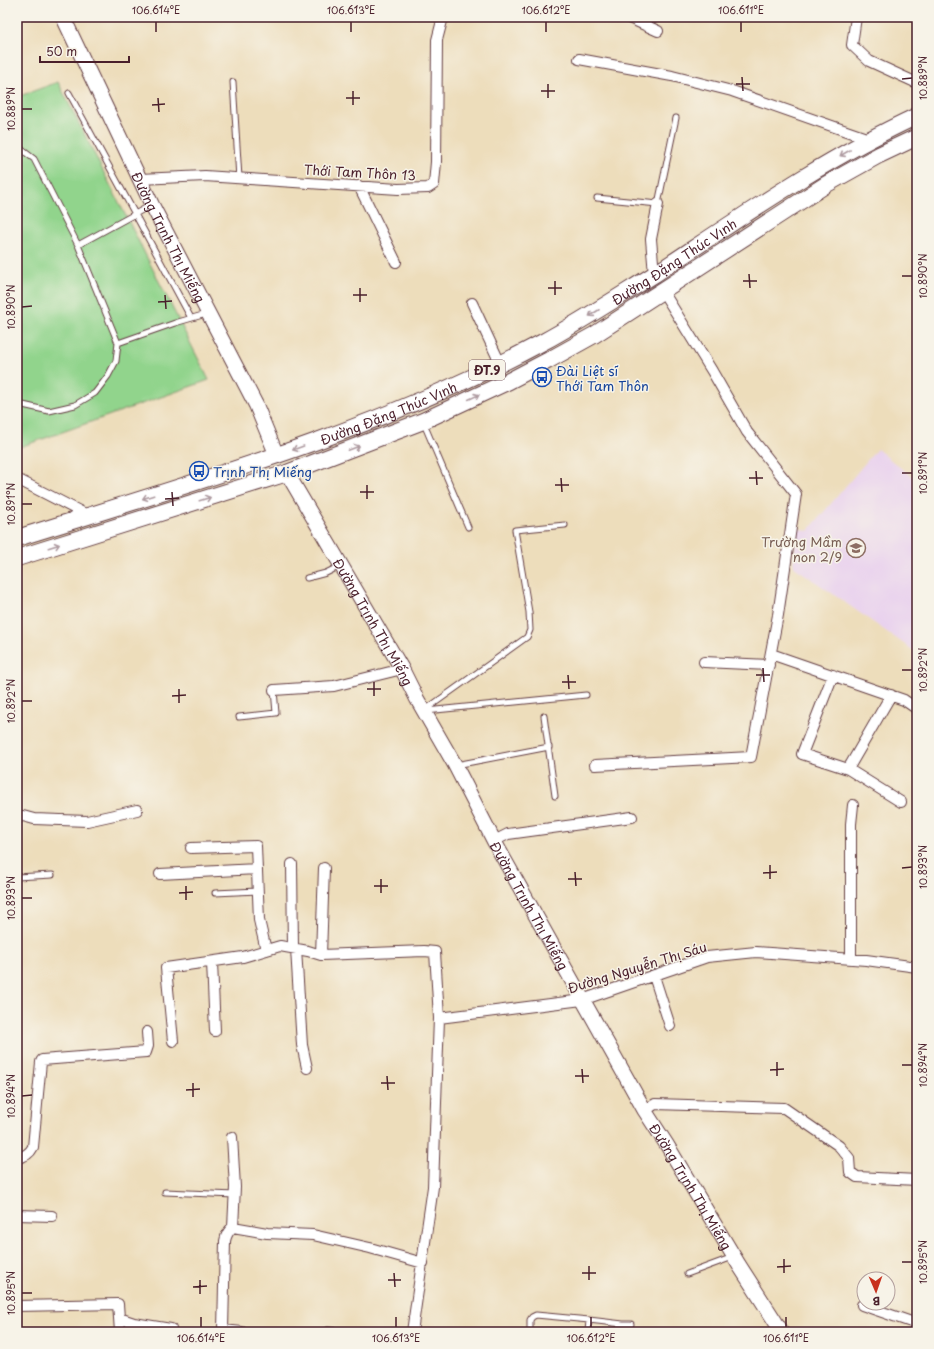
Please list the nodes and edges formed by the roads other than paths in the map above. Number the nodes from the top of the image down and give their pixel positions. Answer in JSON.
{"nodes":[{"id":1,"x":63,"y":17,"type":"edge"},
{"id":2,"x":443,"y":17,"type":"edge"},
{"id":3,"x":627,"y":17,"type":"edge"},
{"id":4,"x":856,"y":17,"type":"edge"},
{"id":5,"x":658,"y":30,"type":"dead end"},
{"id":6,"x":579,"y":59,"type":"dead end"},
{"id":7,"x":233,"y":82,"type":"dead end"},
{"id":8,"x":917,"y":83,"type":"edge"},
{"id":9,"x":69,"y":92,"type":"dead end"},
{"id":10,"x":917,"y":116,"type":"edge"},
{"id":11,"x":676,"y":118,"type":"dead end"},
{"id":12,"x":917,"y":137,"type":"edge"},
{"id":13,"x":869,"y":139,"type":"junction"},
{"id":14,"x":17,"y":146,"type":"edge"},
{"id":15,"x":239,"y":178,"type":"junction"},
{"id":16,"x":140,"y":179,"type":"junction"},
{"id":17,"x":359,"y":186,"type":"junction"},
{"id":18,"x":597,"y":198,"type":"dead end"},
{"id":19,"x":658,"y":204,"type":"junction"},
{"id":20,"x":152,"y":205,"type":"junction"},
{"id":21,"x":135,"y":214,"type":"junction"},
{"id":22,"x":78,"y":245,"type":"junction"},
{"id":23,"x":396,"y":262,"type":"dead end"},
{"id":24,"x":654,"y":274,"type":"junction"},
{"id":25,"x":662,"y":290,"type":"junction"},
{"id":26,"x":472,"y":303,"type":"dead end"},
{"id":27,"x":209,"y":313,"type":"junction"},
{"id":28,"x":190,"y":318,"type":"junction"},
{"id":29,"x":118,"y":343,"type":"junction"},
{"id":30,"x":500,"y":363,"type":"junction"},
{"id":31,"x":17,"y":402,"type":"edge"},
{"id":32,"x":423,"y":421,"type":"junction"},
{"id":33,"x":277,"y":456,"type":"junction"},
{"id":34,"x":287,"y":473,"type":"junction"},
{"id":35,"x":17,"y":479,"type":"edge"},
{"id":36,"x":89,"y":516,"type":"junction"},
{"id":37,"x":565,"y":525,"type":"dead end"},
{"id":38,"x":468,"y":527,"type":"dead end"},
{"id":39,"x":17,"y":538,"type":"edge"},
{"id":40,"x":17,"y":558,"type":"edge"},
{"id":41,"x":341,"y":565,"type":"junction"},
{"id":42,"x":307,"y":578,"type":"dead end"},
{"id":43,"x":771,"y":654,"type":"junction"},
{"id":44,"x":704,"y":662,"type":"dead end"},
{"id":45,"x":769,"y":665,"type":"junction"},
{"id":46,"x":402,"y":669,"type":"junction"},
{"id":47,"x":833,"y":675,"type":"junction"},
{"id":48,"x":274,"y":690,"type":"joint"},
{"id":49,"x":586,"y":695,"type":"dead end"},
{"id":50,"x":891,"y":695,"type":"junction"},
{"id":51,"x":917,"y":709,"type":"edge"},
{"id":52,"x":424,"y":711,"type":"junction"},
{"id":53,"x":544,"y":716,"type":"dead end"},
{"id":54,"x":239,"y":717,"type":"dead end"},
{"id":55,"x":549,"y":747,"type":"junction"},
{"id":56,"x":456,"y":765,"type":"junction"},
{"id":57,"x":596,"y":765,"type":"dead end"},
{"id":58,"x":848,"y":768,"type":"junction"},
{"id":59,"x":555,"y":796,"type":"dead end"},
{"id":60,"x":901,"y":802,"type":"dead end"},
{"id":61,"x":853,"y":805,"type":"dead end"},
{"id":62,"x":137,"y":810,"type":"dead end"},
{"id":63,"x":17,"y":817,"type":"edge"},
{"id":64,"x":632,"y":817,"type":"dead end"},
{"id":65,"x":494,"y":841,"type":"junction"},
{"id":66,"x":192,"y":848,"type":"dead end"},
{"id":67,"x":292,"y":864,"type":"dead end"},
{"id":68,"x":324,"y":868,"type":"dead end"},
{"id":69,"x":257,"y":869,"type":"junction"},
{"id":70,"x":160,"y":874,"type":"dead end"},
{"id":71,"x":52,"y":875,"type":"dead end"},
{"id":72,"x":17,"y":877,"type":"edge"},
{"id":73,"x":258,"y":891,"type":"junction"},
{"id":74,"x":215,"y":893,"type":"dead end"},
{"id":75,"x":294,"y":949,"type":"junction"},
{"id":76,"x":266,"y":950,"type":"junction"},
{"id":77,"x":321,"y":955,"type":"junction"},
{"id":78,"x":851,"y":959,"type":"junction"},
{"id":79,"x":212,"y":962,"type":"junction"},
{"id":80,"x":917,"y":967,"type":"edge"},
{"id":81,"x":654,"y":976,"type":"junction"},
{"id":82,"x":582,"y":1000,"type":"junction"},
{"id":83,"x":439,"y":1018,"type":"junction"},
{"id":84,"x":670,"y":1026,"type":"dead end"},
{"id":85,"x":215,"y":1030,"type":"dead end"},
{"id":86,"x":147,"y":1032,"type":"dead end"},
{"id":87,"x":173,"y":1041,"type":"dead end"},
{"id":88,"x":307,"y":1068,"type":"dead end"},
{"id":89,"x":645,"y":1111,"type":"junction"},
{"id":90,"x":232,"y":1137,"type":"dead end"},
{"id":91,"x":17,"y":1158,"type":"edge"},
{"id":92,"x":917,"y":1180,"type":"edge"},
{"id":93,"x":165,"y":1192,"type":"dead end"},
{"id":94,"x":235,"y":1195,"type":"junction"},
{"id":95,"x":17,"y":1215,"type":"edge"},
{"id":96,"x":52,"y":1216,"type":"dead end"},
{"id":97,"x":233,"y":1227,"type":"junction"},
{"id":98,"x":734,"y":1257,"type":"junction"},
{"id":99,"x":423,"y":1263,"type":"junction"},
{"id":100,"x":687,"y":1274,"type":"dead end"},
{"id":101,"x":17,"y":1306,"type":"edge"},
{"id":102,"x":879,"y":1311,"type":"edge"},
{"id":103,"x":119,"y":1318,"type":"junction"},
{"id":104,"x":589,"y":1320,"type":"junction"},
{"id":105,"x":631,"y":1324,"type":"dead end"},
{"id":106,"x":917,"y":1324,"type":"edge"},
{"id":107,"x":171,"y":1329,"type":"dead end"},
{"id":108,"x":328,"y":1330,"type":"dead end"},
{"id":109,"x":223,"y":1331,"type":"edge"},
{"id":110,"x":120,"y":1332,"type":"edge"},
{"id":111,"x":242,"y":1332,"type":"edge"},
{"id":112,"x":347,"y":1332,"type":"edge"},
{"id":113,"x":412,"y":1332,"type":"edge"},
{"id":114,"x":530,"y":1332,"type":"edge"},
{"id":115,"x":588,"y":1332,"type":"edge"},
{"id":116,"x":782,"y":1332,"type":"edge"}],
"edges":[{"from":1,"to":16,"type":"main road","name":"Đường Trịnh Thị Miếng"},
{"from":2,"to":17,"type":"street","name":"Thới Tam Thôn 13"},
{"from":3,"to":5,"type":"street"},
{"from":4,"to":8,"type":"street"},
{"from":6,"to":13,"type":"street"},
{"from":7,"to":15,"type":"lane"},
{"from":9,"to":21,"type":"lane"},
{"from":10,"to":13,"type":"main road","name":"Đường Đặng Thúc Vịnh","number":"ĐT.9"},
{"from":11,"to":19,"type":"lane"},
{"from":12,"to":25,"type":"main road","name":"Đường Đặng Thúc Vịnh","number":"ĐT.9"},
{"from":13,"to":24,"type":"main road","name":"Đường Đặng Thúc Vịnh","number":"ĐT.9","one_way":true},
{"from":14,"to":22,"type":"lane"},
{"from":15,"to":16,"type":"street","name":"Thới Tam Thôn 13"},
{"from":15,"to":17,"type":"street","name":"Thới Tam Thôn 13"},
{"from":16,"to":20,"type":"main road","name":"Đường Trịnh Thị Miếng"},
{"from":17,"to":23,"type":"street"},
{"from":18,"to":19,"type":"lane"},
{"from":19,"to":24,"type":"street"},
{"from":20,"to":21,"type":"lane"},
{"from":20,"to":27,"type":"main road","name":"Đường Trịnh Thị Miếng"},
{"from":21,"to":22,"type":"lane"},
{"from":21,"to":28,"type":"lane"},
{"from":22,"to":29,"type":"lane"},
{"from":24,"to":30,"type":"main road","name":"Đường Đặng Thúc Vịnh","number":"ĐT.9","one_way":true},
{"from":32,"to":25,"type":"main road","name":"Đường Đặng Thúc Vịnh","number":"ĐT.9","one_way":true},
{"from":25,"to":43,"type":"street"},
{"from":26,"to":30,"type":"street"},
{"from":27,"to":28,"type":"lane"},
{"from":27,"to":33,"type":"main road","name":"Đường Trịnh Thị Miếng"},
{"from":28,"to":29,"type":"lane"},
{"from":29,"to":31,"type":"lane"},
{"from":30,"to":33,"type":"main road","name":"Đường Đặng Thúc Vịnh","number":"ĐT.9","one_way":true},
{"from":34,"to":32,"type":"main road","name":"Đường Đặng Thúc Vịnh","number":"ĐT.9","one_way":true},
{"from":32,"to":38,"type":"lane"},
{"from":33,"to":34,"type":"main road"},
{"from":33,"to":36,"type":"main road","name":"Đường Đặng Thúc Vịnh","number":"ĐT.9","one_way":true},
{"from":40,"to":34,"type":"main road","name":"Đường Đặng Thúc Vịnh","number":"ĐT.9","one_way":true},
{"from":34,"to":41,"type":"main road","name":"Đường Trịnh Thị Miếng"},
{"from":35,"to":36,"type":"street"},
{"from":36,"to":39,"type":"main road","name":"Đường Đặng Thúc Vịnh","number":"ĐT.9"},
{"from":37,"to":52,"type":"lane"},
{"from":41,"to":42,"type":"lane"},
{"from":41,"to":46,"type":"main road","name":"Đường Trịnh Thị Miếng"},
{"from":43,"to":45,"type":"street"},
{"from":43,"to":47,"type":"street"},
{"from":44,"to":45,"type":"street"},
{"from":45,"to":57,"type":"street"},
{"from":46,"to":48,"type":"street"},
{"from":46,"to":52,"type":"main road","name":"Đường Trịnh Thị Miếng"},
{"from":47,"to":50,"type":"street"},
{"from":47,"to":58,"type":"street"},
{"from":48,"to":54,"type":"lane"},
{"from":49,"to":52,"type":"lane"},
{"from":50,"to":51,"type":"street"},
{"from":50,"to":58,"type":"street"},
{"from":52,"to":56,"type":"main road","name":"Đường Trịnh Thị Miếng"},
{"from":53,"to":55,"type":"lane"},
{"from":55,"to":56,"type":"lane"},
{"from":55,"to":59,"type":"lane"},
{"from":56,"to":65,"type":"main road","name":"Đường Trịnh Thị Miếng"},
{"from":58,"to":60,"type":"street"},
{"from":61,"to":78,"type":"street"},
{"from":62,"to":63,"type":"street"},
{"from":64,"to":65,"type":"street"},
{"from":65,"to":82,"type":"main road","name":"Đường Trịnh Thị Miếng"},
{"from":66,"to":69,"type":"street"},
{"from":67,"to":75,"type":"street"},
{"from":68,"to":77,"type":"street"},
{"from":69,"to":70,"type":"street"},
{"from":69,"to":73,"type":"street"},
{"from":71,"to":72,"type":"lane"},
{"from":73,"to":74,"type":"lane"},
{"from":73,"to":76,"type":"street"},
{"from":75,"to":76,"type":"street"},
{"from":75,"to":77,"type":"street"},
{"from":75,"to":88,"type":"street"},
{"from":76,"to":79,"type":"street"},
{"from":77,"to":83,"type":"street"},
{"from":78,"to":80,"type":"street","name":"Đường Nguyễn Thị Sáu"},
{"from":78,"to":81,"type":"street","name":"Đường Nguyễn Thị Sáu"},
{"from":79,"to":85,"type":"street"},
{"from":79,"to":87,"type":"street"},
{"from":81,"to":82,"type":"street","name":"Đường Nguyễn Thị Sáu"},
{"from":81,"to":84,"type":"street"},
{"from":82,"to":83,"type":"street","name":"Đường Nguyễn Thị Sáu"},
{"from":82,"to":89,"type":"main road","name":"Đường Trịnh Thị Miếng"},
{"from":83,"to":99,"type":"street"},
{"from":86,"to":91,"type":"street"},
{"from":89,"to":92,"type":"street"},
{"from":89,"to":98,"type":"main road","name":"Đường Trịnh Thị Miếng"},
{"from":90,"to":94,"type":"street"},
{"from":93,"to":94,"type":"lane"},
{"from":94,"to":97,"type":"street"},
{"from":95,"to":96,"type":"street"},
{"from":97,"to":99,"type":"street"},
{"from":97,"to":109,"type":"street"},
{"from":98,"to":100,"type":"lane"},
{"from":98,"to":116,"type":"main road","name":"Đường Trịnh Thị Miếng"},
{"from":99,"to":113,"type":"street"},
{"from":101,"to":103,"type":"street"},
{"from":102,"to":106,"type":"street"},
{"from":103,"to":107,"type":"street"},
{"from":103,"to":110,"type":"street"},
{"from":104,"to":105,"type":"lane"},
{"from":104,"to":114,"type":"lane"},
{"from":104,"to":115,"type":"lane"},
{"from":108,"to":112,"type":"lane"},
{"from":109,"to":111,"type":"street"}]}
